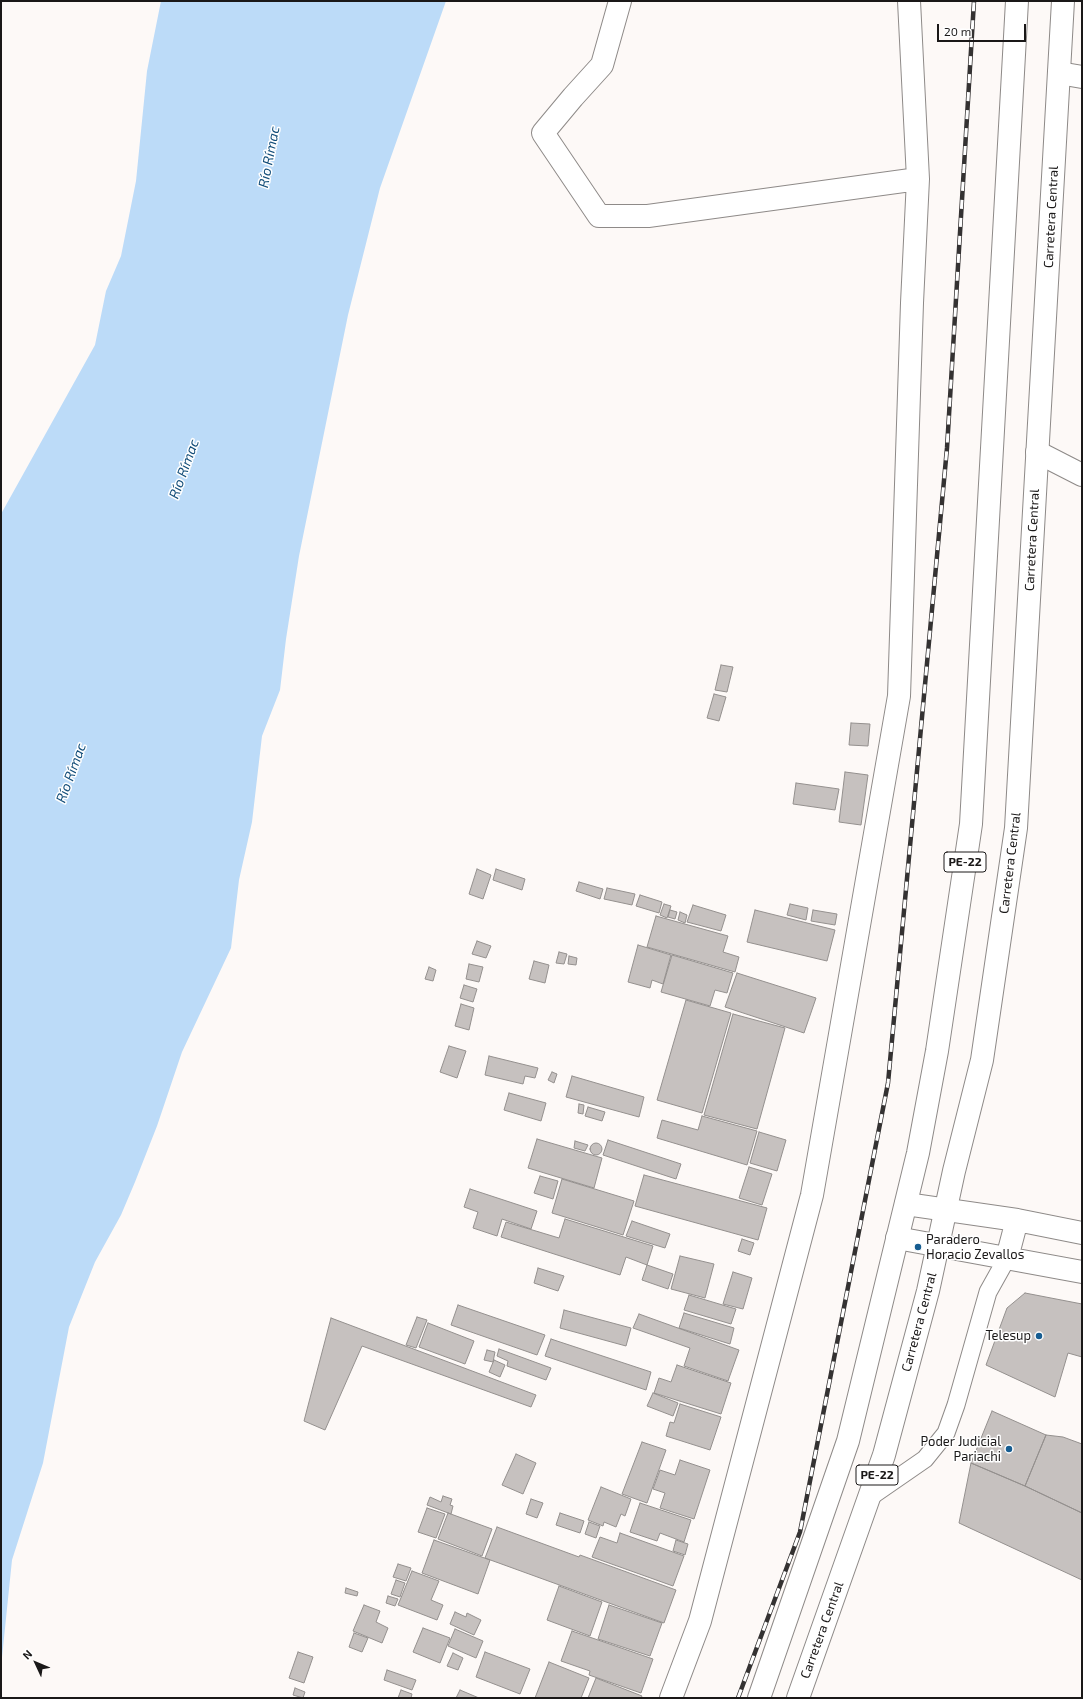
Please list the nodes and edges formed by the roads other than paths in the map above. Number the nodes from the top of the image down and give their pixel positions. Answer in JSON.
{"nodes":[{"id":1,"x":620,"y":1,"type":"edge"},
{"id":2,"x":909,"y":1,"type":"edge"},
{"id":3,"x":1017,"y":1,"type":"edge"},
{"id":4,"x":1063,"y":1,"type":"edge"},
{"id":5,"x":1059,"y":73,"type":"junction"},
{"id":6,"x":1082,"y":77,"type":"edge"},
{"id":7,"x":918,"y":179,"type":"junction"},
{"id":8,"x":1037,"y":452,"type":"junction"},
{"id":9,"x":1082,"y":475,"type":"edge"},
{"id":10,"x":906,"y":1204,"type":"junction"},
{"id":11,"x":946,"y":1209,"type":"junction"},
{"id":12,"x":1017,"y":1220,"type":"junction"},
{"id":13,"x":1082,"y":1233,"type":"edge"},
{"id":14,"x":897,"y":1238,"type":"junction"},
{"id":15,"x":938,"y":1246,"type":"junction"},
{"id":16,"x":1007,"y":1258,"type":"junction"},
{"id":17,"x":1082,"y":1272,"type":"edge"},
{"id":18,"x":870,"y":1497,"type":"junction"},
{"id":19,"x":671,"y":1698,"type":"edge"},
{"id":20,"x":759,"y":1698,"type":"edge"},
{"id":21,"x":798,"y":1698,"type":"edge"}],
"edges":[{"from":1,"to":7,"type":"main road"},
{"from":2,"to":7,"type":"main road"},
{"from":3,"to":10,"type":"main road","number":"PE-22"},
{"from":4,"to":5,"type":"main road","name":"Carretera Central","number":"PE-22"},
{"from":5,"to":6,"type":"main road"},
{"from":5,"to":8,"type":"main road","name":"Carretera Central","number":"PE-22"},
{"from":7,"to":19,"type":"main road"},
{"from":8,"to":9,"type":"main road"},
{"from":8,"to":11,"type":"main road","name":"Carretera Central","number":"PE-22"},
{"from":10,"to":11,"type":"main road"},
{"from":10,"to":14,"type":"main road","number":"PE-22"},
{"from":11,"to":12,"type":"main road"},
{"from":11,"to":15,"type":"main road","name":"Carretera Central","number":"PE-22"},
{"from":12,"to":13,"type":"main road"},
{"from":12,"to":16,"type":"main road"},
{"from":14,"to":15,"type":"main road"},
{"from":14,"to":20,"type":"main road","number":"PE-22"},
{"from":15,"to":16,"type":"main road"},
{"from":15,"to":18,"type":"main road","name":"Carretera Central","number":"PE-22"},
{"from":16,"to":17,"type":"main road"},
{"from":16,"to":18,"type":"lane"},
{"from":18,"to":21,"type":"main road","name":"Carretera Central","number":"PE-22"}]}
